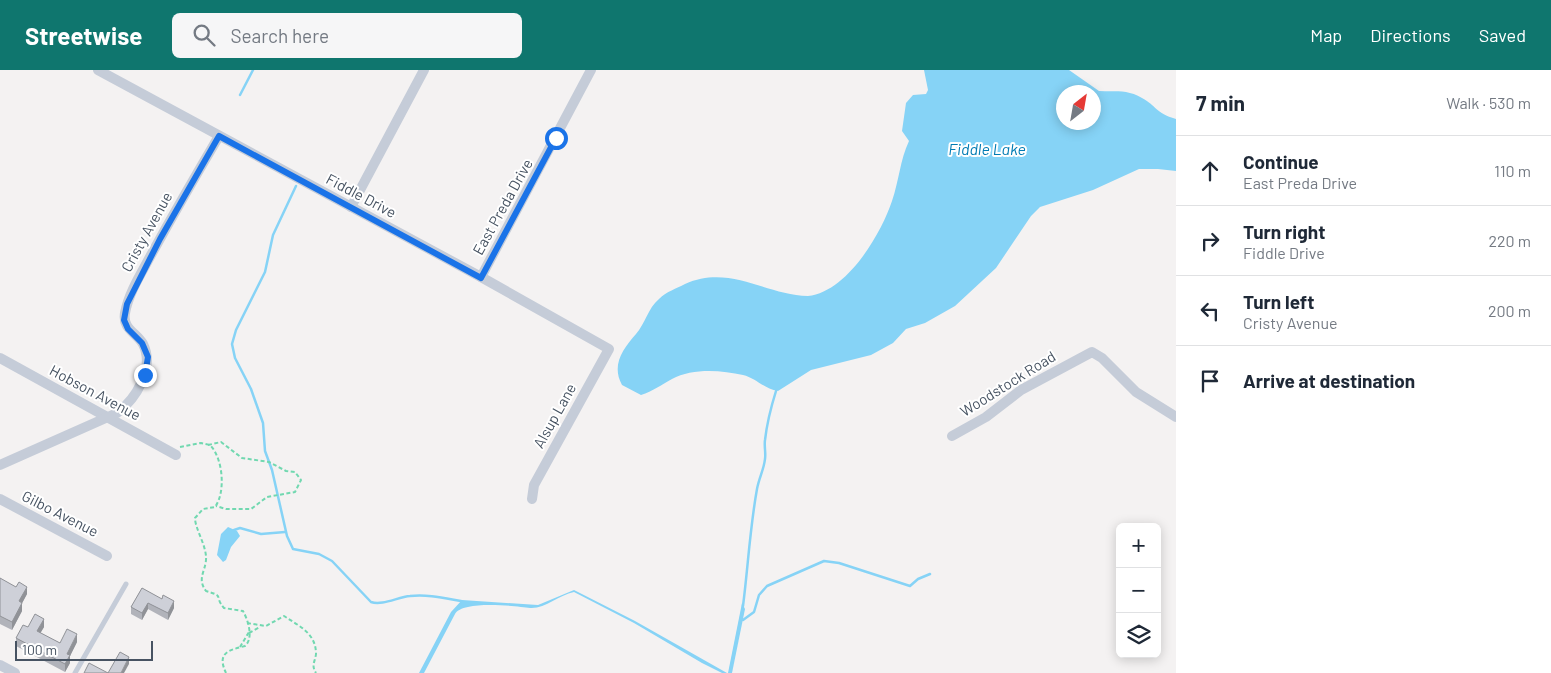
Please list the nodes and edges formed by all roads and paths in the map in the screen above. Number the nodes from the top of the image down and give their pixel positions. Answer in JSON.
{"nodes":[{"id":1,"x":98,"y":70,"type":"edge"},
{"id":2,"x":424,"y":70,"type":"edge"},
{"id":3,"x":591,"y":70,"type":"edge"},
{"id":4,"x":219,"y":136,"type":"junction"},
{"id":5,"x":351,"y":207,"type":"junction"},
{"id":6,"x":481,"y":278,"type":"junction"},
{"id":7,"x":609,"y":349,"type":"joint"},
{"id":8,"x":0,"y":358,"type":"edge"},
{"id":9,"x":1176,"y":417,"type":"edge"},
{"id":10,"x":107,"y":418,"type":"junction"},
{"id":11,"x":952,"y":436,"type":"dead end"},
{"id":12,"x":208,"y":444,"type":"junction"},
{"id":13,"x":172,"y":452,"type":"joint"},
{"id":14,"x":0,"y":465,"type":"edge"},
{"id":15,"x":0,"y":499,"type":"edge"},
{"id":16,"x":532,"y":499,"type":"dead end"},
{"id":17,"x":216,"y":506,"type":"junction"},
{"id":18,"x":107,"y":556,"type":"dead end"},
{"id":19,"x":126,"y":584,"type":"dead end"},
{"id":20,"x":247,"y":623,"type":"junction"},
{"id":21,"x":261,"y":627,"type":"junction"},
{"id":22,"x":249,"y":632,"type":"junction"},
{"id":23,"x":239,"y":647,"type":"junction"},
{"id":24,"x":0,"y":665,"type":"edge"},
{"id":25,"x":15,"y":673,"type":"edge"},
{"id":26,"x":75,"y":673,"type":"edge"},
{"id":27,"x":226,"y":673,"type":"edge"},
{"id":28,"x":316,"y":673,"type":"edge"}],
"edges":[{"from":1,"to":4,"type":"street","name":"Fiddle Drive"},
{"from":2,"to":5,"type":"street"},
{"from":3,"to":6,"type":"street","name":"East Preda Drive"},
{"from":4,"to":5,"type":"street","name":"Fiddle Drive"},
{"from":4,"to":10,"type":"street","name":"Cristy Avenue"},
{"from":5,"to":6,"type":"street","name":"Fiddle Drive"},
{"from":6,"to":7,"type":"street","name":"Fiddle Drive"},
{"from":7,"to":16,"type":"street","name":"Alsup Lane"},
{"from":8,"to":10,"type":"street","name":"Hobson Avenue"},
{"from":9,"to":11,"type":"street","name":"Woodstock Road"},
{"from":10,"to":13,"type":"street","name":"Hobson Avenue"},
{"from":10,"to":14,"type":"street","name":"Cristy Avenue"},
{"from":12,"to":13,"type":"path"},
{"from":12,"to":17,"type":"path"},
{"from":12,"to":17,"type":"path"},
{"from":15,"to":18,"type":"street","name":"Gilbo Avenue"},
{"from":17,"to":20,"type":"path"},
{"from":19,"to":26,"type":"lane"},
{"from":20,"to":21,"type":"path"},
{"from":20,"to":22,"type":"path"},
{"from":21,"to":22,"type":"path"},
{"from":21,"to":28,"type":"path"},
{"from":22,"to":23,"type":"path"},
{"from":22,"to":23,"type":"path"},
{"from":23,"to":27,"type":"path"},
{"from":24,"to":25,"type":"street"}]}
